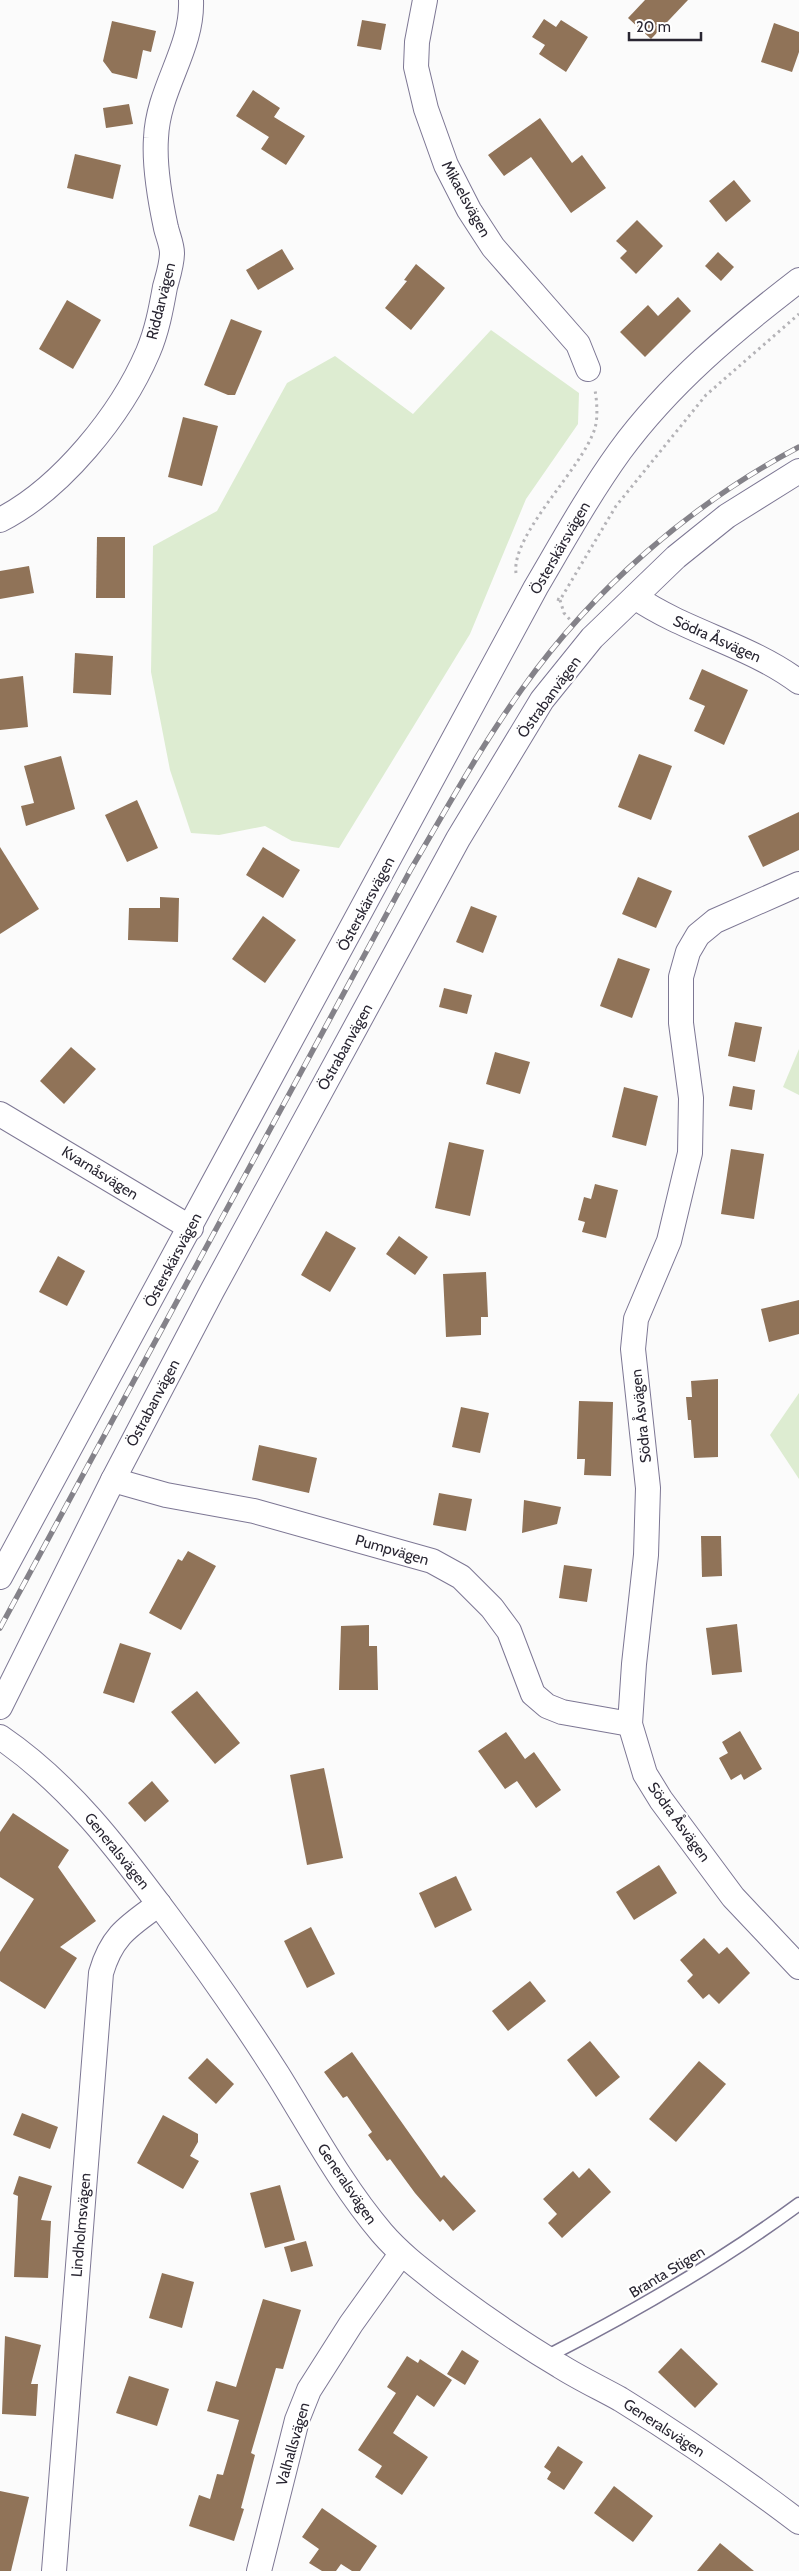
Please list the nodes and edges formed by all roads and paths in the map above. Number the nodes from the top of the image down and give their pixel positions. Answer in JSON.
{"nodes":[{"id":1,"x":191,"y":0,"type":"edge"},
{"id":2,"x":425,"y":0,"type":"edge"},
{"id":3,"x":799,"y":280,"type":"edge"},
{"id":4,"x":799,"y":314,"type":"edge"},
{"id":5,"x":588,"y":369,"type":"joint"},
{"id":6,"x":799,"y":471,"type":"edge"},
{"id":7,"x":0,"y":520,"type":"edge"},
{"id":8,"x":536,"y":587,"type":"junction"},
{"id":9,"x":635,"y":598,"type":"junction"},
{"id":10,"x":799,"y":682,"type":"edge"},
{"id":11,"x":799,"y":884,"type":"edge"},
{"id":12,"x":3,"y":1121,"type":"edge"},
{"id":13,"x":191,"y":1228,"type":"junction"},
{"id":14,"x":113,"y":1480,"type":"junction"},
{"id":15,"x":0,"y":1577,"type":"edge"},
{"id":16,"x":0,"y":1707,"type":"edge"},
{"id":17,"x":630,"y":1724,"type":"junction"},
{"id":18,"x":0,"y":1736,"type":"edge"},
{"id":19,"x":159,"y":1904,"type":"junction"},
{"id":20,"x":799,"y":1967,"type":"edge"},
{"id":21,"x":799,"y":2204,"type":"edge"},
{"id":22,"x":401,"y":2254,"type":"junction"},
{"id":23,"x":546,"y":2357,"type":"junction"},
{"id":24,"x":799,"y":2522,"type":"edge"},
{"id":25,"x":54,"y":2571,"type":"edge"},
{"id":26,"x":259,"y":2571,"type":"edge"}],
"edges":[{"from":1,"to":7,"type":"street","name":"Riddarvägen"},
{"from":2,"to":5,"type":"street","name":"Mikaelsvägen"},
{"from":3,"to":8,"type":"street","name":"Österskärsvägen"},
{"from":4,"to":8,"type":"path"},
{"from":5,"to":8,"type":"path"},
{"from":6,"to":9,"type":"street","name":"Östrabanvägen"},
{"from":8,"to":13,"type":"street","name":"Österskärsvägen"},
{"from":9,"to":10,"type":"street","name":"Södra Åsvägen"},
{"from":9,"to":14,"type":"street","name":"Östrabanvägen"},
{"from":11,"to":17,"type":"street","name":"Södra Åsvägen"},
{"from":12,"to":13,"type":"street","name":"Kvarnåsvägen"},
{"from":13,"to":15,"type":"street","name":"Österskärsvägen"},
{"from":14,"to":16,"type":"street","name":"Östrabanvägen"},
{"from":14,"to":17,"type":"street","name":"Pumpvägen"},
{"from":17,"to":20,"type":"street","name":"Södra Åsvägen"},
{"from":18,"to":19,"type":"street","name":"Generalsvägen"},
{"from":19,"to":22,"type":"street","name":"Generalsvägen"},
{"from":19,"to":25,"type":"street","name":"Lindholmsvägen"},
{"from":21,"to":23,"type":"lane","name":"Branta Stigen"},
{"from":22,"to":23,"type":"street","name":"Generalsvägen"},
{"from":22,"to":26,"type":"street","name":"Valhallsvägen"},
{"from":23,"to":24,"type":"street","name":"Generalsvägen"}]}
